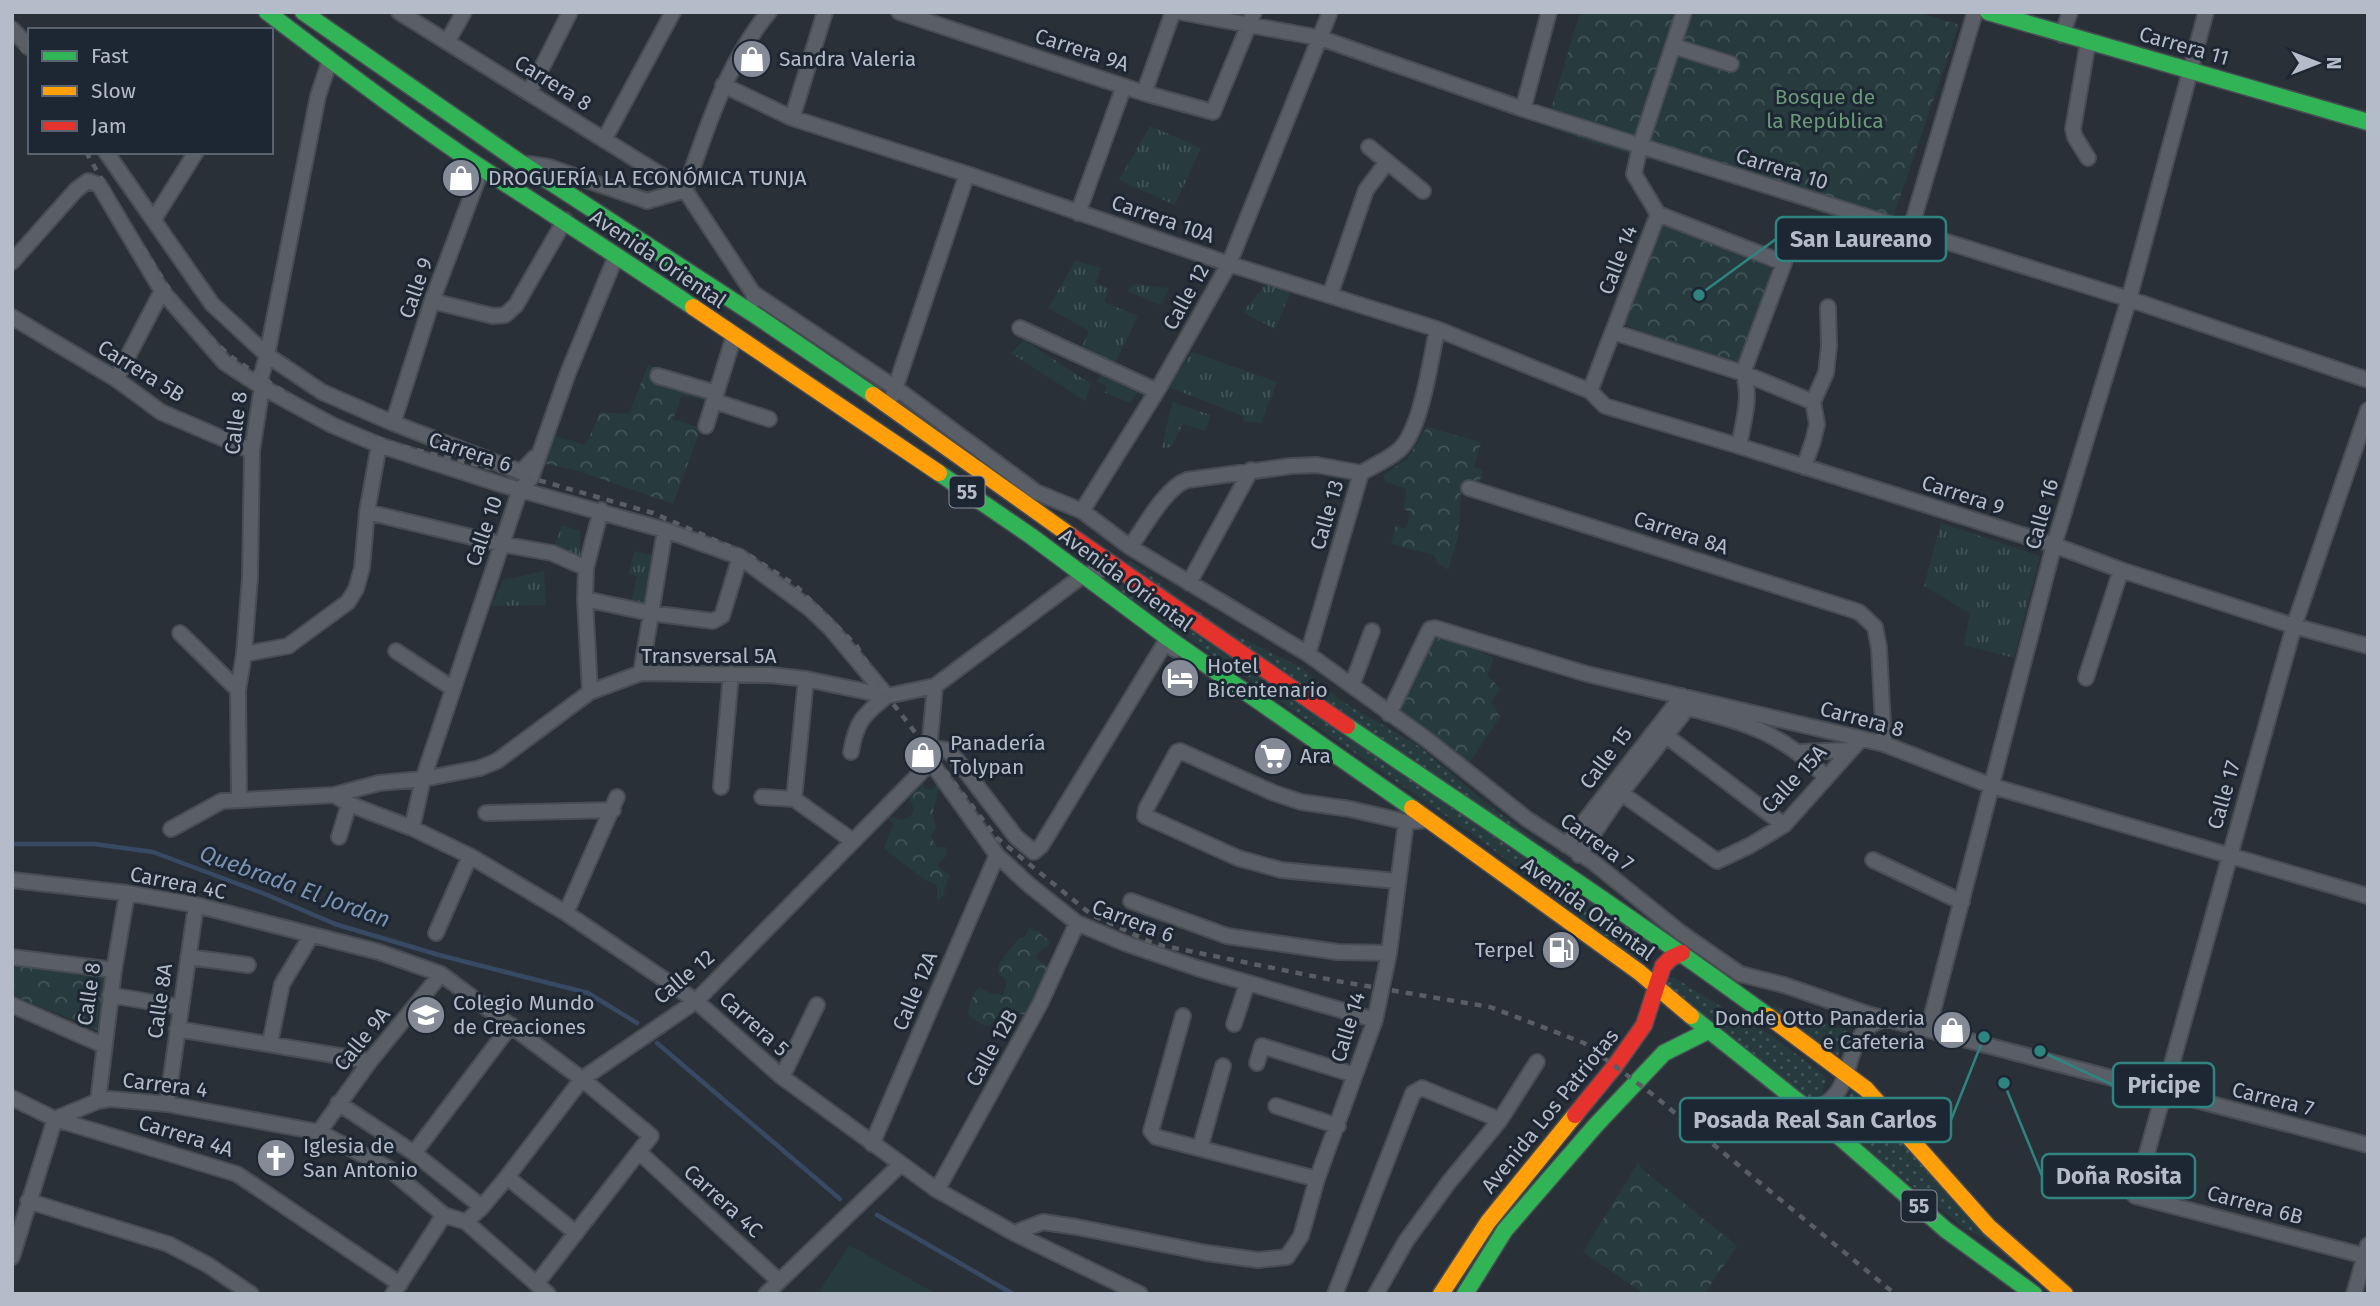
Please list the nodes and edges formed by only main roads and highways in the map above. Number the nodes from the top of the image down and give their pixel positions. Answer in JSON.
{"nodes":[{"id":1,"x":303,"y":12,"type":"edge"},
{"id":2,"x":1988,"y":12,"type":"edge"},
{"id":3,"x":272,"y":20,"type":"edge"},
{"id":4,"x":2368,"y":122,"type":"edge"},
{"id":5,"x":1682,"y":954,"type":"junction"},
{"id":6,"x":1658,"y":988,"type":"junction"},
{"id":7,"x":1708,"y":1031,"type":"junction"},
{"id":8,"x":2034,"y":1267,"type":"junction"},
{"id":9,"x":2019,"y":1281,"type":"junction"},
{"id":10,"x":1441,"y":1294,"type":"edge"},
{"id":11,"x":1465,"y":1294,"type":"edge"},
{"id":12,"x":2034,"y":1294,"type":"edge"},
{"id":13,"x":2065,"y":1294,"type":"edge"}],
"edges":[{"from":1,"to":5,"type":"main road","name":"Avenida Oriental","number":"55"},
{"from":2,"to":4,"type":"main road","name":"Carrera 11"},
{"from":3,"to":6,"type":"main road","name":"Avenida Oriental","number":"55"},
{"from":5,"to":6,"type":"main road","name":"Avenida Los Patriotas"},
{"from":5,"to":8,"type":"main road","name":"Avenida Oriental","number":"55"},
{"from":6,"to":7,"type":"main road","name":"Avenida Oriental","number":"55"},
{"from":6,"to":10,"type":"main road","name":"Avenida Los Patriotas"},
{"from":7,"to":9,"type":"main road","name":"Avenida Oriental","number":"55"},
{"from":7,"to":11,"type":"main road","name":"Avenida Los Patriotas"},
{"from":8,"to":9,"type":"main road"},
{"from":8,"to":13,"type":"main road","name":"Avenida Oriental","number":"55"},
{"from":9,"to":12,"type":"main road","name":"Avenida Oriental","number":"55"}]}
